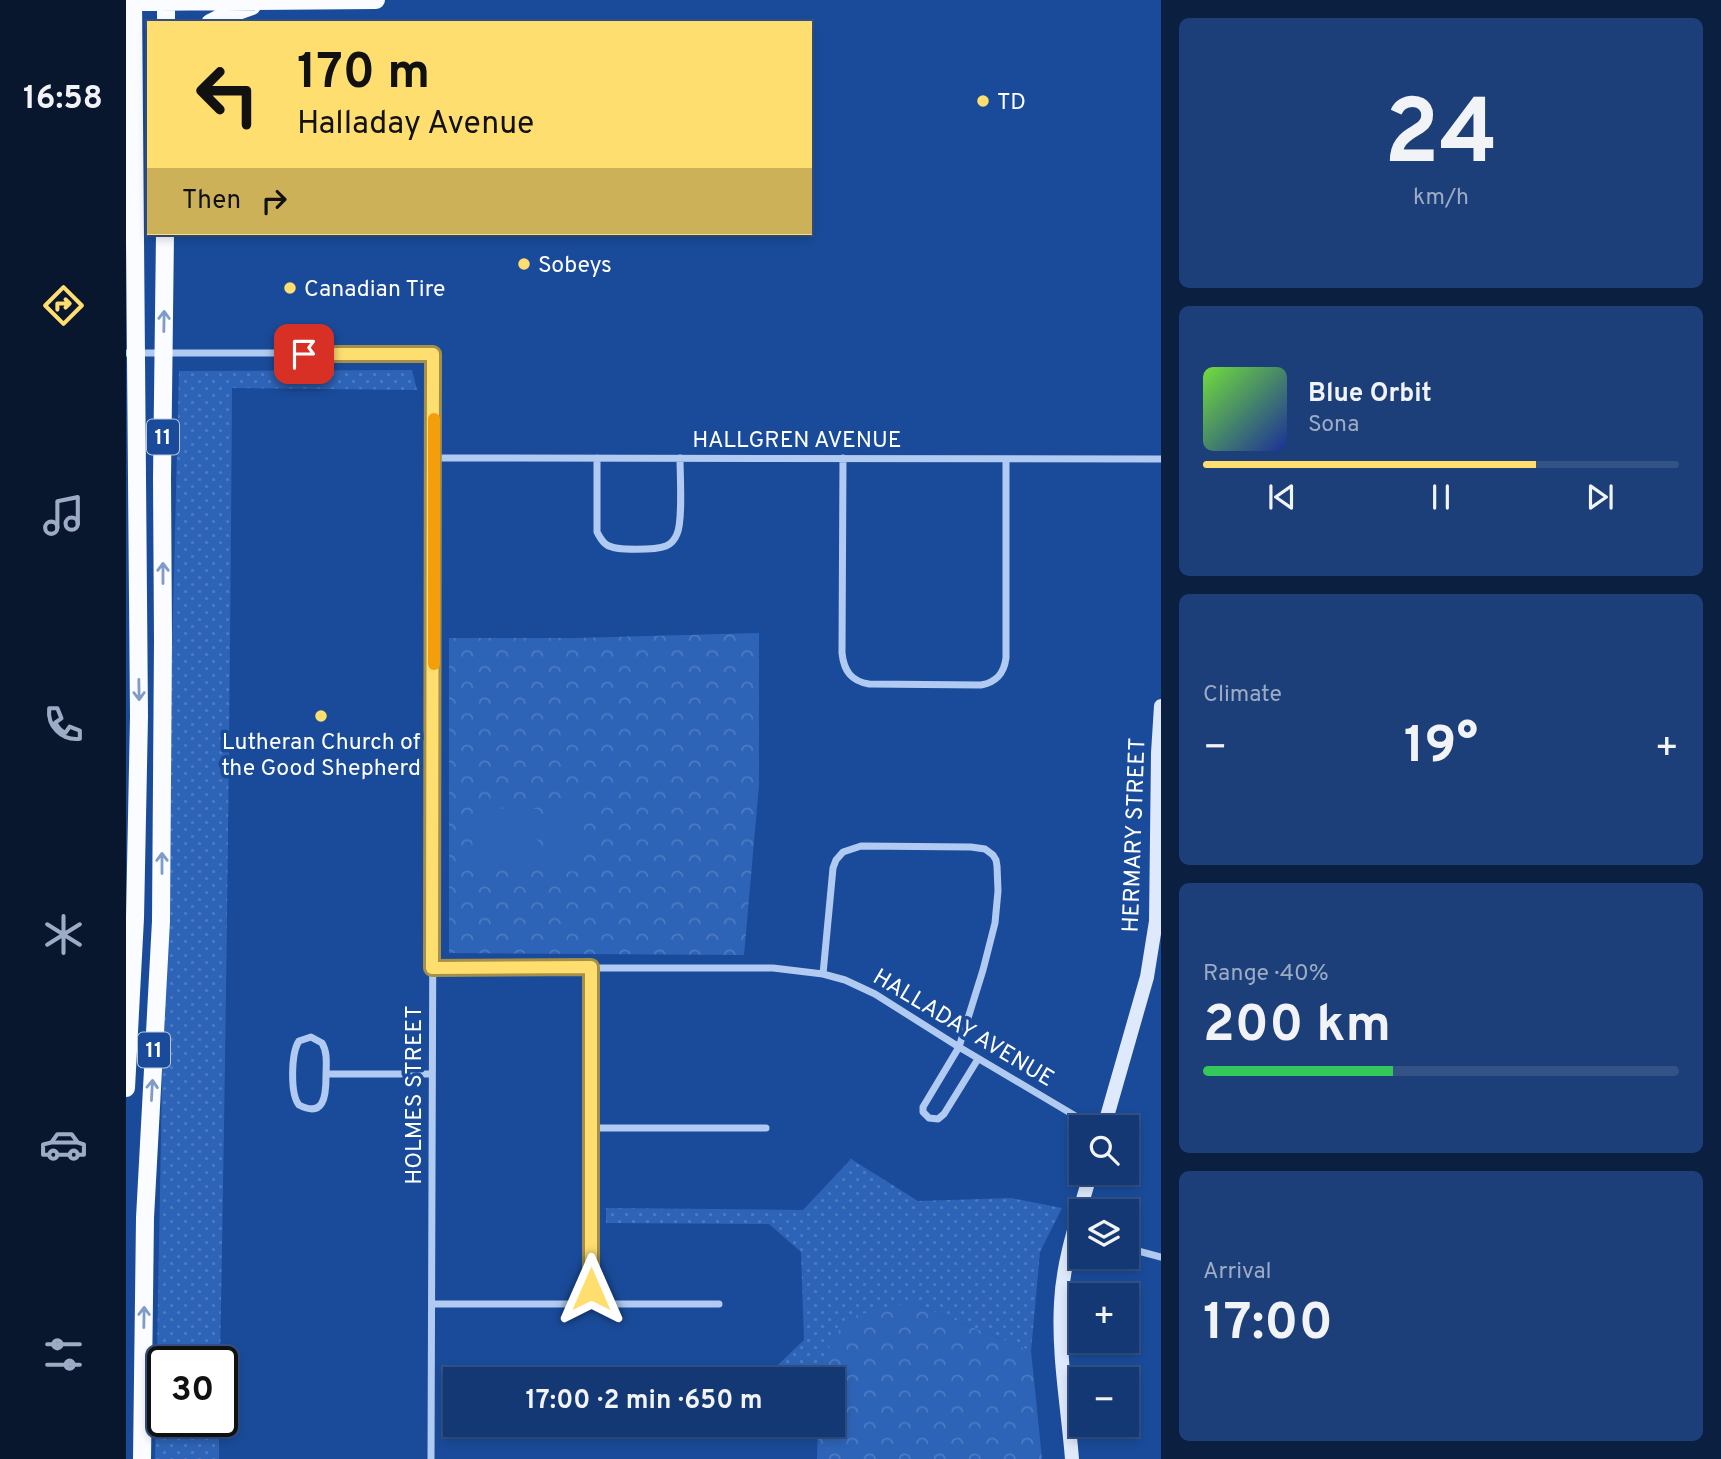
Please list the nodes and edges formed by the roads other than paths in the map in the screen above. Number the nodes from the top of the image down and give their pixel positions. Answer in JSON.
{"nodes":[{"id":1,"x":376,"y":0,"type":"edge"},
{"id":2,"x":133,"y":1,"type":"edge"},
{"id":3,"x":166,"y":1,"type":"edge"},
{"id":4,"x":265,"y":2,"type":"junction"},
{"id":5,"x":166,"y":21,"type":"edge"},
{"id":6,"x":214,"y":21,"type":"edge"},
{"id":7,"x":126,"y":62,"type":"edge"},
{"id":8,"x":134,"y":85,"type":"junction"},
{"id":9,"x":165,"y":235,"type":"edge"},
{"id":10,"x":131,"y":353,"type":"edge"},
{"id":11,"x":164,"y":353,"type":"junction"},
{"id":12,"x":434,"y":457,"type":"junction"},
{"id":13,"x":597,"y":458,"type":"junction"},
{"id":14,"x":680,"y":458,"type":"junction"},
{"id":15,"x":843,"y":458,"type":"junction"},
{"id":16,"x":1006,"y":459,"type":"junction"},
{"id":17,"x":1161,"y":459,"type":"edge"},
{"id":18,"x":1161,"y":706,"type":"edge"},
{"id":19,"x":1159,"y":849,"type":"edge"},
{"id":20,"x":591,"y":967,"type":"junction"},
{"id":21,"x":432,"y":968,"type":"junction"},
{"id":22,"x":823,"y":974,"type":"junction"},
{"id":23,"x":959,"y":1047,"type":"junction"},
{"id":24,"x":978,"y":1059,"type":"junction"},
{"id":25,"x":326,"y":1074,"type":"junction"},
{"id":26,"x":432,"y":1074,"type":"junction"},
{"id":27,"x":126,"y":1088,"type":"edge"},
{"id":28,"x":1074,"y":1115,"type":"edge"},
{"id":29,"x":1107,"y":1115,"type":"edge"},
{"id":30,"x":591,"y":1128,"type":"junction"},
{"id":31,"x":766,"y":1128,"type":"dead end"},
{"id":32,"x":1139,"y":1251,"type":"edge"},
{"id":33,"x":1161,"y":1257,"type":"edge"},
{"id":34,"x":1069,"y":1260,"type":"edge"},
{"id":35,"x":432,"y":1304,"type":"junction"},
{"id":36,"x":591,"y":1304,"type":"junction"},
{"id":37,"x":719,"y":1304,"type":"dead end"},
{"id":38,"x":142,"y":1459,"type":"edge"},
{"id":39,"x":431,"y":1459,"type":"edge"},
{"id":40,"x":1072,"y":1459,"type":"edge"}],
"edges":[{"from":1,"to":4,"type":"main road"},
{"from":2,"to":3,"type":"main road"},
{"from":2,"to":8,"type":"main road","number":"11"},
{"from":3,"to":4,"type":"main road"},
{"from":3,"to":5,"type":"main road"},
{"from":4,"to":6,"type":"main road"},
{"from":7,"to":8,"type":"main road"},
{"from":8,"to":10,"type":"main road","number":"11"},
{"from":11,"to":9,"type":"main road","number":"11","one_way":true},
{"from":10,"to":11,"type":"street"},
{"from":10,"to":27,"type":"main road","number":"11","one_way":true},
{"from":11,"to":12,"type":"street","name":"HOLMES STREET"},
{"from":38,"to":11,"type":"main road","number":"11","one_way":true},
{"from":12,"to":13,"type":"street","name":"HALLGREN AVENUE"},
{"from":12,"to":21,"type":"street","name":"HOLMES STREET"},
{"from":13,"to":14,"type":"street","name":"HALLGREN AVENUE"},
{"from":13,"to":14,"type":"street"},
{"from":14,"to":15,"type":"street","name":"HALLGREN AVENUE"},
{"from":15,"to":16,"type":"street","name":"HALLGREN AVENUE"},
{"from":15,"to":16,"type":"street"},
{"from":16,"to":17,"type":"street","name":"HALLGREN AVENUE"},
{"from":18,"to":19,"type":"street","name":"HERMARY STREET"},
{"from":19,"to":29,"type":"street","name":"HERMARY STREET"},
{"from":20,"to":21,"type":"street","name":"HALLADAY AVENUE"},
{"from":20,"to":22,"type":"street","name":"HALLADAY AVENUE"},
{"from":20,"to":30,"type":"street"},
{"from":21,"to":26,"type":"street","name":"HOLMES STREET"},
{"from":22,"to":23,"type":"street","name":"HALLADAY AVENUE"},
{"from":22,"to":23,"type":"street"},
{"from":23,"to":24,"type":"street","name":"HALLADAY AVENUE"},
{"from":23,"to":24,"type":"street"},
{"from":24,"to":28,"type":"street","name":"HALLADAY AVENUE"},
{"from":25,"to":25,"type":"street"},
{"from":25,"to":26,"type":"street"},
{"from":26,"to":35,"type":"street","name":"HOLMES STREET"},
{"from":30,"to":31,"type":"street"},
{"from":30,"to":36,"type":"street"},
{"from":32,"to":33,"type":"street"},
{"from":34,"to":40,"type":"street"},
{"from":35,"to":36,"type":"street"},
{"from":35,"to":39,"type":"street","name":"HOLMES STREET"},
{"from":36,"to":37,"type":"street"}]}
